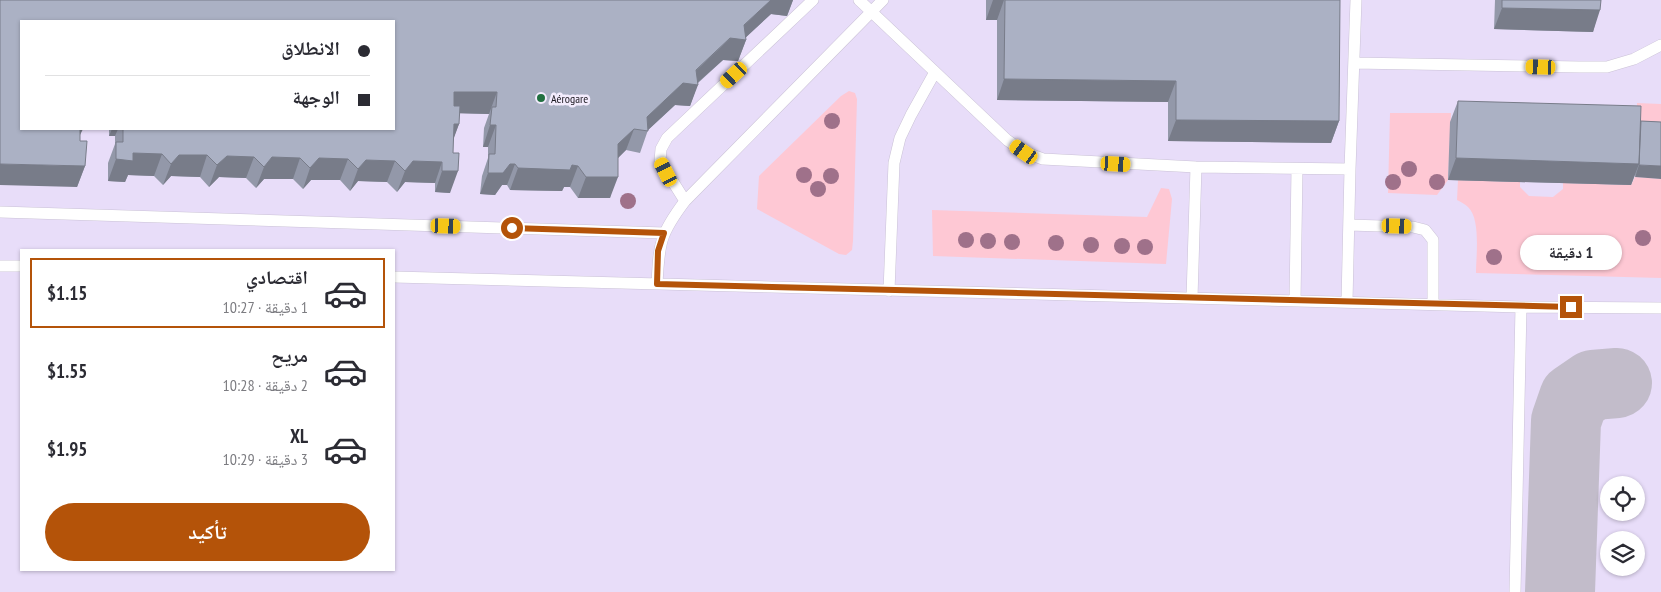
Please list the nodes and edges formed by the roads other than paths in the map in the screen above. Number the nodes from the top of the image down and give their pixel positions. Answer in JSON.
{"nodes":[{"id":1,"x":813,"y":0,"type":"edge"},
{"id":2,"x":859,"y":0,"type":"edge"},
{"id":3,"x":883,"y":0,"type":"edge"},
{"id":4,"x":1356,"y":0,"type":"edge"},
{"id":5,"x":872,"y":12,"type":"junction"},
{"id":6,"x":1661,"y":45,"type":"edge"},
{"id":7,"x":1354,"y":63,"type":"junction"},
{"id":8,"x":935,"y":72,"type":"junction"},
{"id":9,"x":1196,"y":167,"type":"junction"},
{"id":10,"x":1296,"y":169,"type":"junction"},
{"id":11,"x":1350,"y":170,"type":"junction"},
{"id":12,"x":685,"y":202,"type":"junction"},
{"id":13,"x":0,"y":212,"type":"edge"},
{"id":14,"x":1349,"y":225,"type":"junction"},
{"id":15,"x":664,"y":233,"type":"junction"},
{"id":16,"x":0,"y":266,"type":"edge"},
{"id":17,"x":20,"y":266,"type":"edge"},
{"id":18,"x":395,"y":276,"type":"edge"},
{"id":19,"x":657,"y":284,"type":"junction"},
{"id":20,"x":889,"y":290,"type":"junction"},
{"id":21,"x":1192,"y":298,"type":"junction"},
{"id":22,"x":1295,"y":301,"type":"junction"},
{"id":23,"x":1347,"y":302,"type":"junction"},
{"id":24,"x":1433,"y":304,"type":"junction"},
{"id":25,"x":1522,"y":307,"type":"junction"},
{"id":26,"x":1661,"y":308,"type":"edge"},
{"id":27,"x":1515,"y":592,"type":"edge"}],
"edges":[{"from":1,"to":12,"type":"lane"},
{"from":2,"to":5,"type":"lane"},
{"from":3,"to":5,"type":"lane"},
{"from":4,"to":7,"type":"lane"},
{"from":5,"to":8,"type":"lane"},
{"from":5,"to":12,"type":"lane"},
{"from":6,"to":7,"type":"lane"},
{"from":7,"to":11,"type":"lane"},
{"from":8,"to":9,"type":"lane"},
{"from":8,"to":20,"type":"lane"},
{"from":9,"to":10,"type":"lane"},
{"from":9,"to":21,"type":"lane"},
{"from":10,"to":11,"type":"lane"},
{"from":10,"to":22,"type":"lane"},
{"from":11,"to":14,"type":"lane"},
{"from":12,"to":15,"type":"lane"},
{"from":13,"to":15,"type":"lane"},
{"from":14,"to":23,"type":"lane"},
{"from":14,"to":24,"type":"lane"},
{"from":15,"to":19,"type":"lane"},
{"from":16,"to":17,"type":"lane"},
{"from":18,"to":19,"type":"lane"},
{"from":19,"to":20,"type":"lane"},
{"from":20,"to":21,"type":"lane"},
{"from":21,"to":22,"type":"lane"},
{"from":22,"to":23,"type":"lane"},
{"from":23,"to":24,"type":"lane"},
{"from":24,"to":25,"type":"lane"},
{"from":25,"to":26,"type":"lane"},
{"from":25,"to":27,"type":"lane"}]}
